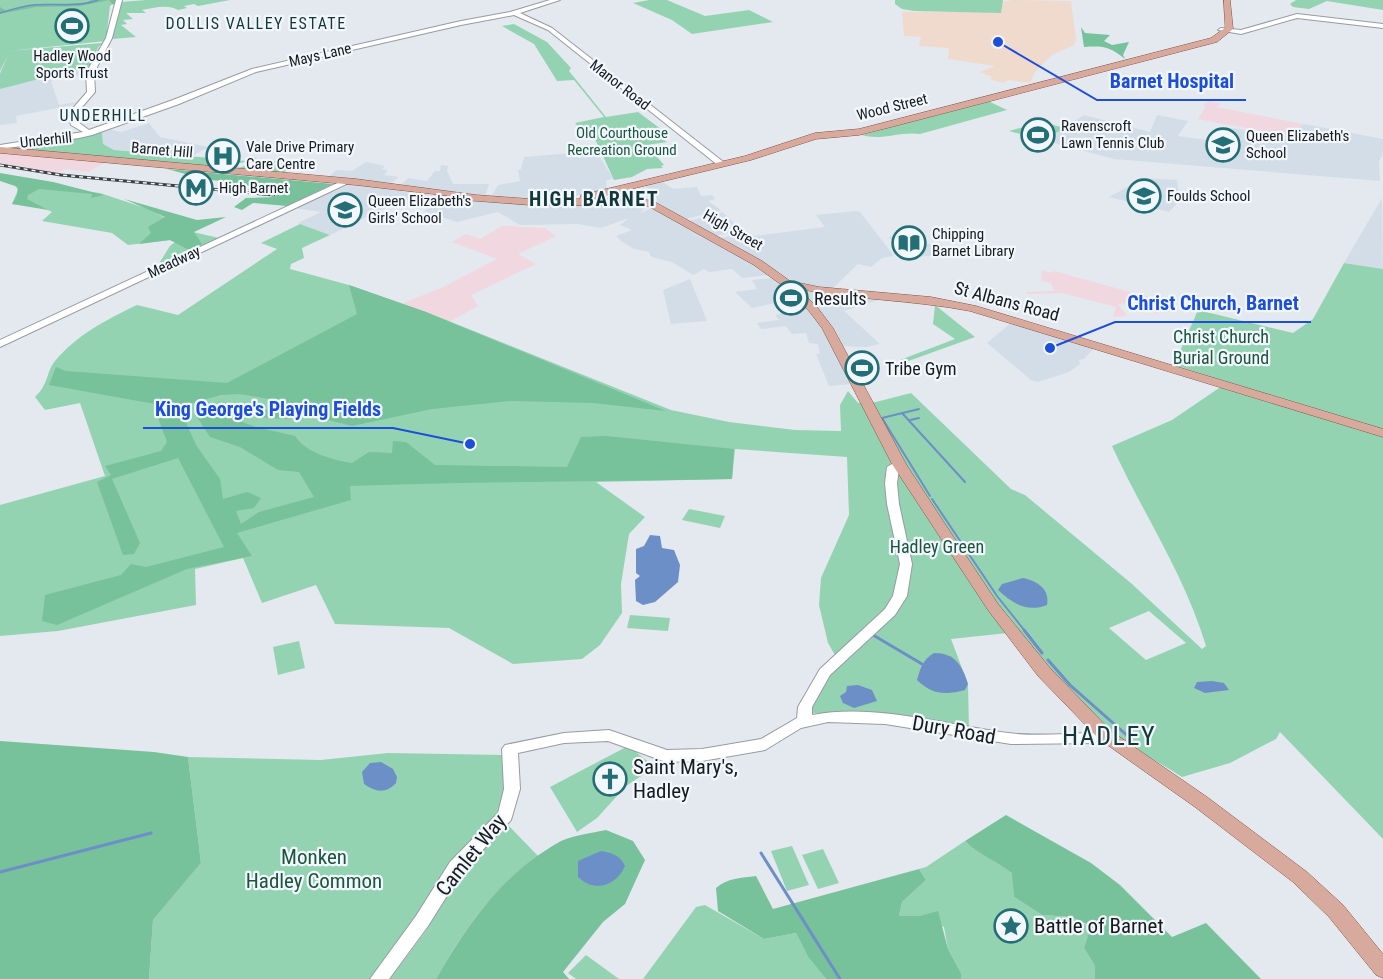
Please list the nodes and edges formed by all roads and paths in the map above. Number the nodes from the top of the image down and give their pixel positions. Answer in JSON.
{"nodes":[{"id":1,"x":119,"y":0,"type":"edge"},
{"id":2,"x":557,"y":0,"type":"edge"},
{"id":3,"x":1227,"y":0,"type":"edge"},
{"id":4,"x":515,"y":13,"type":"junction"},
{"id":5,"x":1383,"y":26,"type":"edge"},
{"id":6,"x":1226,"y":28,"type":"junction"},
{"id":7,"x":89,"y":133,"type":"junction"},
{"id":8,"x":2,"y":149,"type":"edge"},
{"id":9,"x":722,"y":164,"type":"junction"},
{"id":10,"x":349,"y":181,"type":"joint"},
{"id":11,"x":335,"y":183,"type":"junction"},
{"id":12,"x":578,"y":199,"type":"junction"},
{"id":13,"x":798,"y":289,"type":"junction"},
{"id":14,"x":0,"y":344,"type":"edge"},
{"id":15,"x":1383,"y":433,"type":"edge"},
{"id":16,"x":899,"y":464,"type":"junction"},
{"id":17,"x":804,"y":720,"type":"junction"},
{"id":18,"x":1105,"y":735,"type":"junction"},
{"id":19,"x":1272,"y":858,"type":"junction"},
{"id":20,"x":1383,"y":969,"type":"edge"},
{"id":21,"x":1383,"y":975,"type":"edge"},
{"id":22,"x":379,"y":979,"type":"edge"}],
"edges":[{"from":1,"to":7,"type":"street"},
{"from":2,"to":4,"type":"street","name":"Mays Lane"},
{"from":3,"to":6,"type":"main road"},
{"from":4,"to":7,"type":"street","name":"Mays Lane"},
{"from":4,"to":9,"type":"street","name":"Manor Road"},
{"from":5,"to":6,"type":"street"},
{"from":6,"to":9,"type":"main road","name":"Wood Street"},
{"from":7,"to":8,"type":"street","name":"Underhill"},
{"from":8,"to":11,"type":"main road","name":"Barnet Hill"},
{"from":9,"to":12,"type":"main road","name":"Wood Street"},
{"from":10,"to":11,"type":"main road","name":"Barnet Hill"},
{"from":10,"to":12,"type":"main road","name":"High Street"},
{"from":11,"to":14,"type":"street","name":"Meadway"},
{"from":12,"to":13,"type":"main road","name":"High Street"},
{"from":13,"to":15,"type":"main road","name":"St Albans Road"},
{"from":13,"to":16,"type":"main road","name":"High Street"},
{"from":16,"to":17,"type":"street"},
{"from":16,"to":18,"type":"main road"},
{"from":17,"to":18,"type":"street","name":"Dury Road"},
{"from":17,"to":22,"type":"street","name":"Camlet Way"},
{"from":18,"to":19,"type":"main road"},
{"from":19,"to":20,"type":"main road"},
{"from":19,"to":21,"type":"main road"}]}
